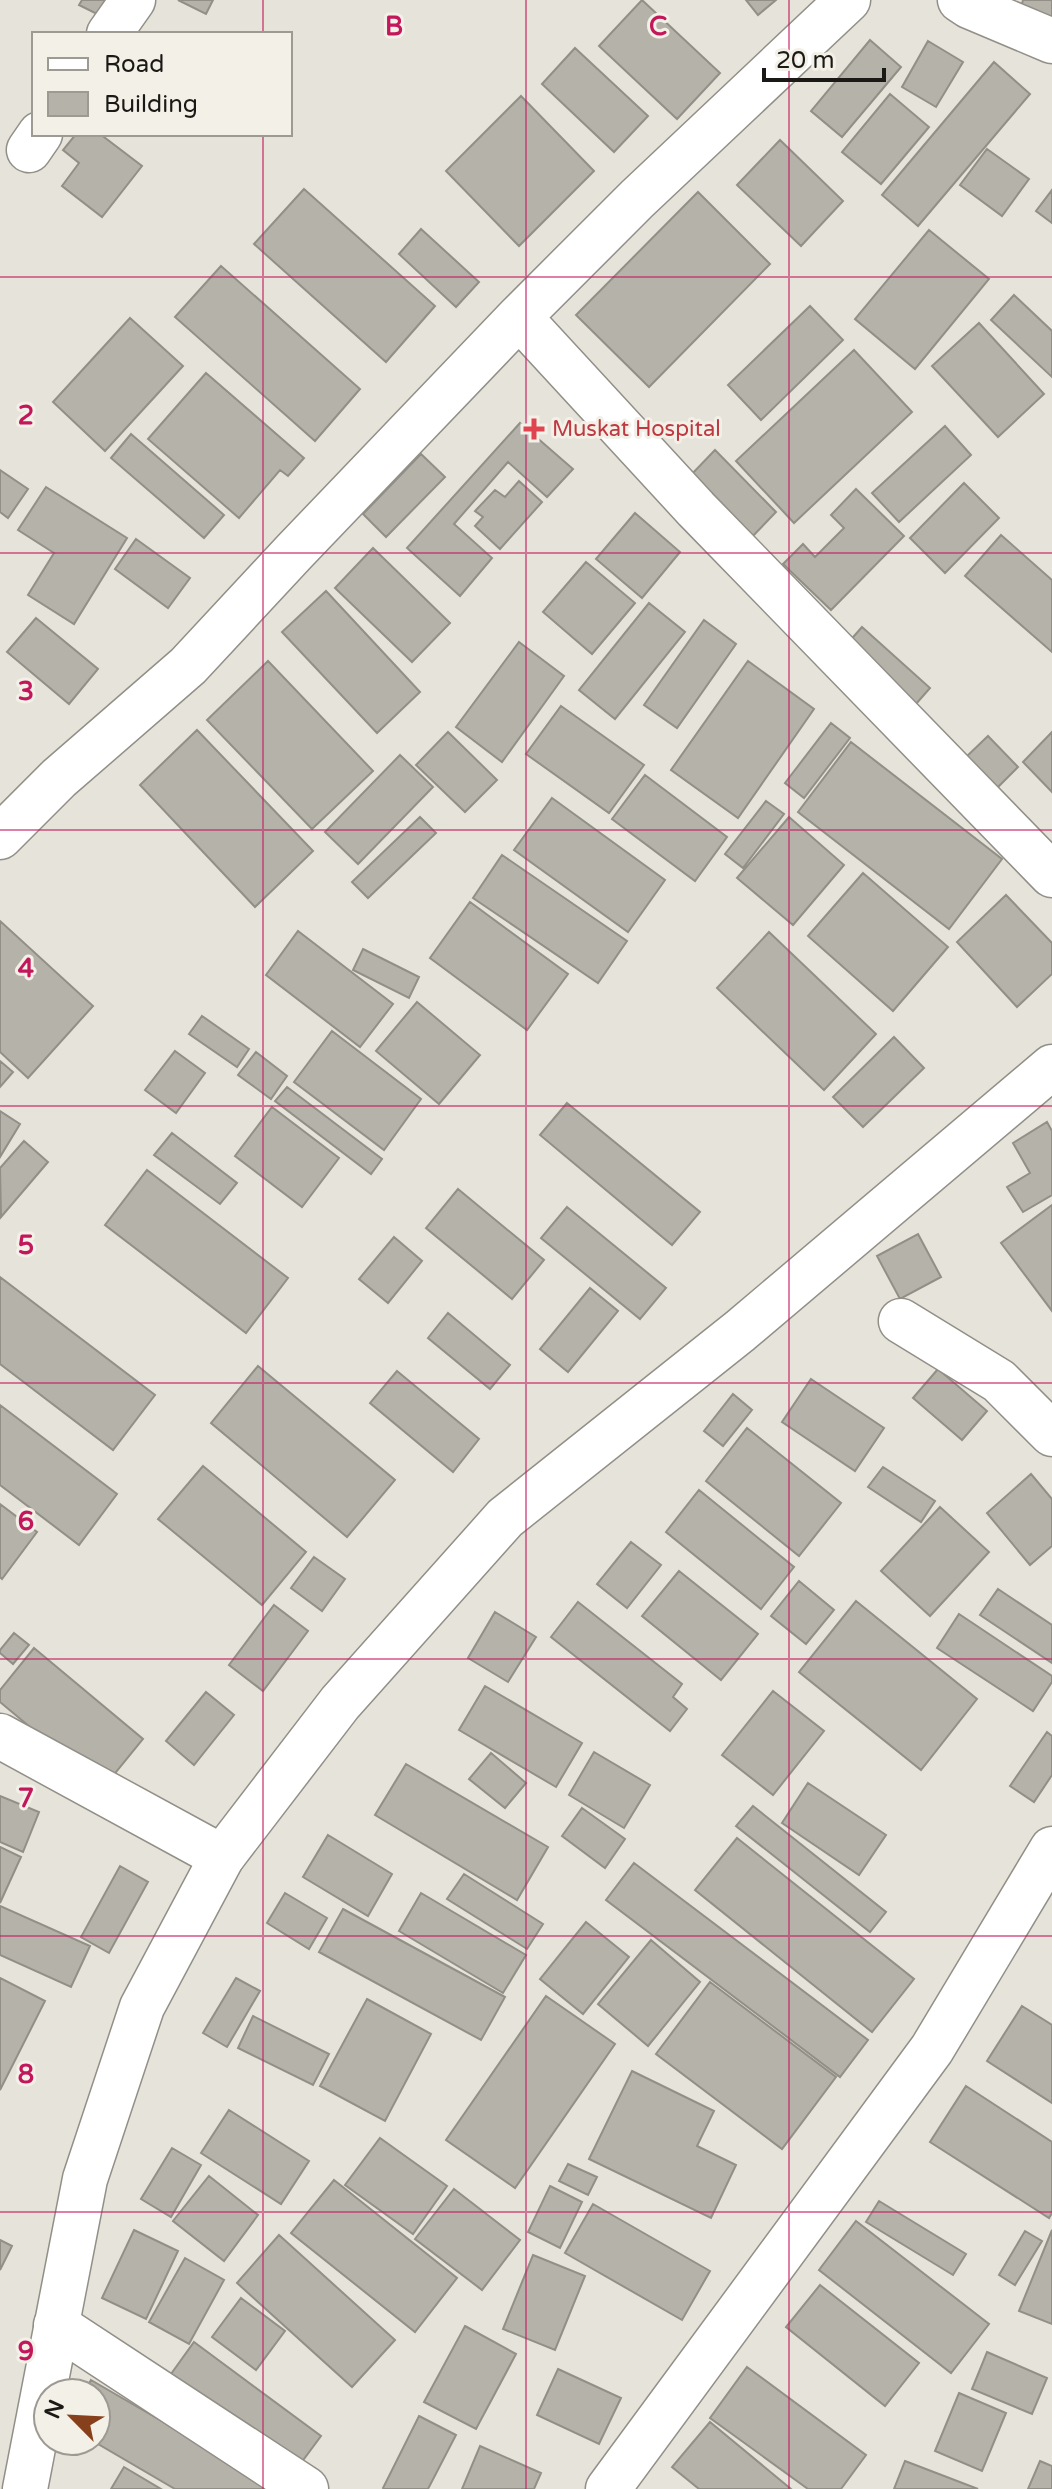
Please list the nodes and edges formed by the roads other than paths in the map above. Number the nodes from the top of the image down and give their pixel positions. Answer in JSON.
{"nodes":[{"id":1,"x":133,"y":0,"type":"edge"},
{"id":2,"x":848,"y":0,"type":"edge"},
{"id":3,"x":960,"y":0,"type":"edge"},
{"id":4,"x":110,"y":32,"type":"edge"},
{"id":5,"x":1052,"y":41,"type":"edge"},
{"id":6,"x":519,"y":317,"type":"junction"},
{"id":7,"x":0,"y":837,"type":"edge"},
{"id":8,"x":1052,"y":875,"type":"edge"},
{"id":9,"x":1052,"y":1067,"type":"edge"},
{"id":10,"x":901,"y":1321,"type":"dead end"},
{"id":11,"x":1052,"y":1434,"type":"edge"},
{"id":12,"x":0,"y":1736,"type":"edge"},
{"id":13,"x":1052,"y":1849,"type":"edge"},
{"id":14,"x":222,"y":1857,"type":"junction"},
{"id":15,"x":56,"y":2325,"type":"junction"},
{"id":16,"x":25,"y":2489,"type":"edge"},
{"id":17,"x":306,"y":2489,"type":"edge"},
{"id":18,"x":608,"y":2489,"type":"edge"}],
"edges":[{"from":1,"to":4,"type":"street"},
{"from":2,"to":6,"type":"street"},
{"from":3,"to":5,"type":"street"},
{"from":6,"to":7,"type":"street"},
{"from":6,"to":8,"type":"street"},
{"from":9,"to":14,"type":"street"},
{"from":10,"to":11,"type":"street"},
{"from":12,"to":14,"type":"street"},
{"from":13,"to":18,"type":"street"},
{"from":14,"to":15,"type":"street"},
{"from":15,"to":16,"type":"street"},
{"from":15,"to":17,"type":"street"}]}
